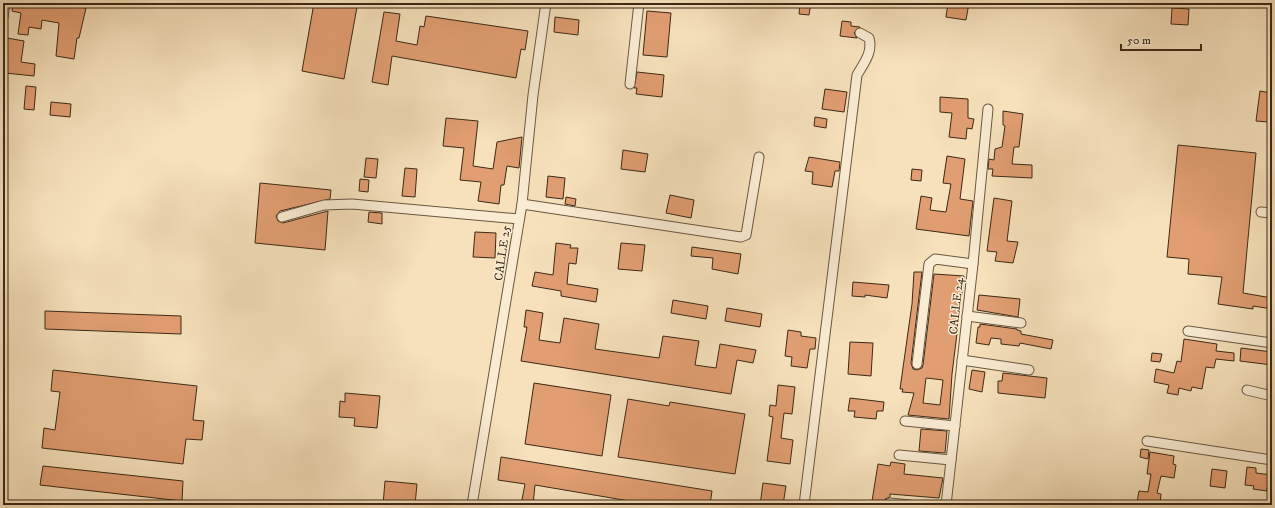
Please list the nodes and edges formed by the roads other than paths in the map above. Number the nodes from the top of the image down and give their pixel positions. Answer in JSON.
{"nodes":[{"id":1,"x":5,"y":3,"type":"edge"},
{"id":2,"x":546,"y":3,"type":"edge"},
{"id":3,"x":639,"y":3,"type":"edge"},
{"id":4,"x":3,"y":17,"type":"edge"},
{"id":5,"x":860,"y":33,"type":"dead end"},
{"id":6,"x":630,"y":84,"type":"dead end"},
{"id":7,"x":988,"y":109,"type":"dead end"},
{"id":8,"x":759,"y":157,"type":"dead end"},
{"id":9,"x":522,"y":204,"type":"junction"},
{"id":10,"x":1261,"y":212,"type":"dead end"},
{"id":11,"x":1272,"y":213,"type":"edge"},
{"id":12,"x":282,"y":216,"type":"dead end"},
{"id":13,"x":519,"y":219,"type":"junction"},
{"id":14,"x":973,"y":264,"type":"junction"},
{"id":15,"x":967,"y":316,"type":"junction"},
{"id":16,"x":1021,"y":323,"type":"dead end"},
{"id":17,"x":1188,"y":331,"type":"dead end"},
{"id":18,"x":1272,"y":343,"type":"edge"},
{"id":19,"x":962,"y":360,"type":"junction"},
{"id":20,"x":918,"y":364,"type":"dead end"},
{"id":21,"x":1029,"y":370,"type":"dead end"},
{"id":22,"x":1247,"y":390,"type":"dead end"},
{"id":23,"x":1272,"y":396,"type":"edge"},
{"id":24,"x":905,"y":421,"type":"dead end"},
{"id":25,"x":955,"y":426,"type":"junction"},
{"id":26,"x":1147,"y":441,"type":"dead end"},
{"id":27,"x":899,"y":455,"type":"dead end"},
{"id":28,"x":951,"y":460,"type":"junction"},
{"id":29,"x":1272,"y":460,"type":"edge"},
{"id":30,"x":890,"y":503,"type":"dead end"},
{"id":31,"x":472,"y":505,"type":"edge"},
{"id":32,"x":804,"y":505,"type":"edge"},
{"id":33,"x":910,"y":505,"type":"edge"},
{"id":34,"x":946,"y":505,"type":"edge"}],
"edges":[{"from":1,"to":4,"type":"street"},
{"from":2,"to":9,"type":"street","name":"CALLE 25"},
{"from":3,"to":6,"type":"street"},
{"from":5,"to":32,"type":"street"},
{"from":7,"to":14,"type":"street","name":"CALLE 24"},
{"from":8,"to":9,"type":"street"},
{"from":9,"to":13,"type":"street","name":"CALLE 25"},
{"from":10,"to":11,"type":"street"},
{"from":12,"to":13,"type":"street"},
{"from":13,"to":31,"type":"street","name":"CALLE 25"},
{"from":14,"to":15,"type":"street","name":"CALLE 24"},
{"from":14,"to":20,"type":"street"},
{"from":15,"to":16,"type":"street"},
{"from":15,"to":19,"type":"street","name":"CALLE 24"},
{"from":17,"to":18,"type":"street"},
{"from":19,"to":21,"type":"street"},
{"from":19,"to":25,"type":"street","name":"CALLE 24"},
{"from":22,"to":23,"type":"street"},
{"from":24,"to":25,"type":"street"},
{"from":25,"to":28,"type":"street","name":"CALLE 24"},
{"from":26,"to":29,"type":"street"},
{"from":27,"to":28,"type":"street"},
{"from":28,"to":34,"type":"street","name":"CALLE 24"},
{"from":30,"to":33,"type":"street"}]}
